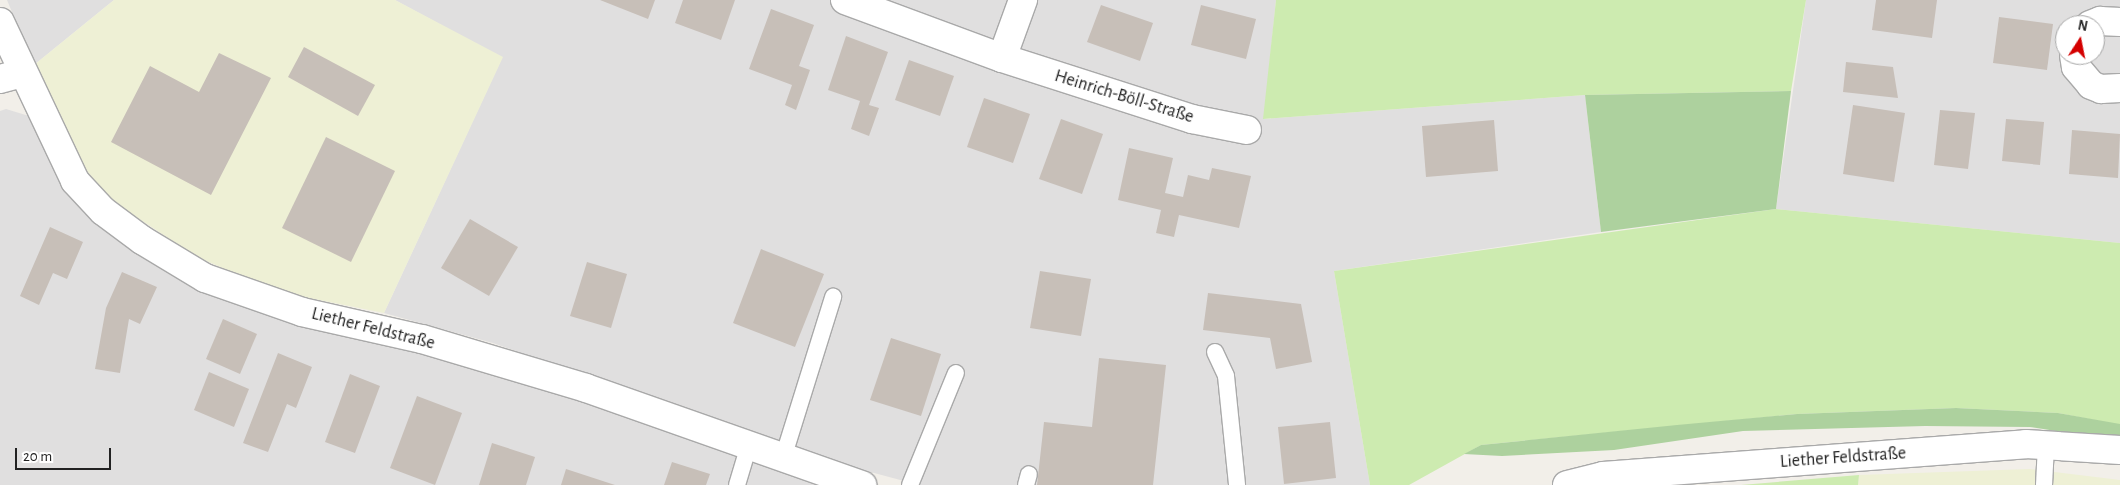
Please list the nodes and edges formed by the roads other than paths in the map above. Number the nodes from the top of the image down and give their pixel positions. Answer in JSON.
{"nodes":[{"id":1,"x":845,"y":0,"type":"edge"},
{"id":2,"x":1023,"y":0,"type":"edge"},
{"id":3,"x":0,"y":22,"type":"edge"},
{"id":4,"x":1002,"y":58,"type":"junction"},
{"id":5,"x":2076,"y":65,"type":"edge"},
{"id":6,"x":11,"y":76,"type":"edge"},
{"id":7,"x":2120,"y":88,"type":"edge"},
{"id":8,"x":1247,"y":130,"type":"dead end"},
{"id":9,"x":833,"y":297,"type":"dead end"},
{"id":10,"x":1215,"y":352,"type":"dead end"},
{"id":11,"x":956,"y":373,"type":"dead end"},
{"id":12,"x":749,"y":445,"type":"junction"},
{"id":13,"x":2046,"y":445,"type":"junction"},
{"id":14,"x":2120,"y":450,"type":"edge"},
{"id":15,"x":783,"y":458,"type":"junction"},
{"id":16,"x":737,"y":485,"type":"edge"},
{"id":17,"x":862,"y":485,"type":"edge"},
{"id":18,"x":910,"y":485,"type":"edge"},
{"id":19,"x":1237,"y":485,"type":"edge"},
{"id":20,"x":1567,"y":485,"type":"edge"},
{"id":21,"x":2044,"y":485,"type":"edge"}],
"edges":[{"from":1,"to":4,"type":"street","name":"Heinrich-Böll-Straße"},
{"from":2,"to":4,"type":"street"},
{"from":3,"to":6,"type":"street","name":"Liether Feldstraße"},
{"from":4,"to":8,"type":"street","name":"Heinrich-Böll-Straße"},
{"from":5,"to":7,"type":"street"},
{"from":6,"to":12,"type":"street","name":"Liether Feldstraße"},
{"from":9,"to":15,"type":"lane"},
{"from":10,"to":19,"type":"lane"},
{"from":11,"to":18,"type":"lane"},
{"from":12,"to":15,"type":"street","name":"Liether Feldstraße"},
{"from":12,"to":16,"type":"lane"},
{"from":13,"to":14,"type":"street","name":"Liether Feldstraße"},
{"from":13,"to":20,"type":"street","name":"Liether Feldstraße"},
{"from":13,"to":21,"type":"lane"},
{"from":15,"to":17,"type":"street","name":"Liether Feldstraße"}]}
